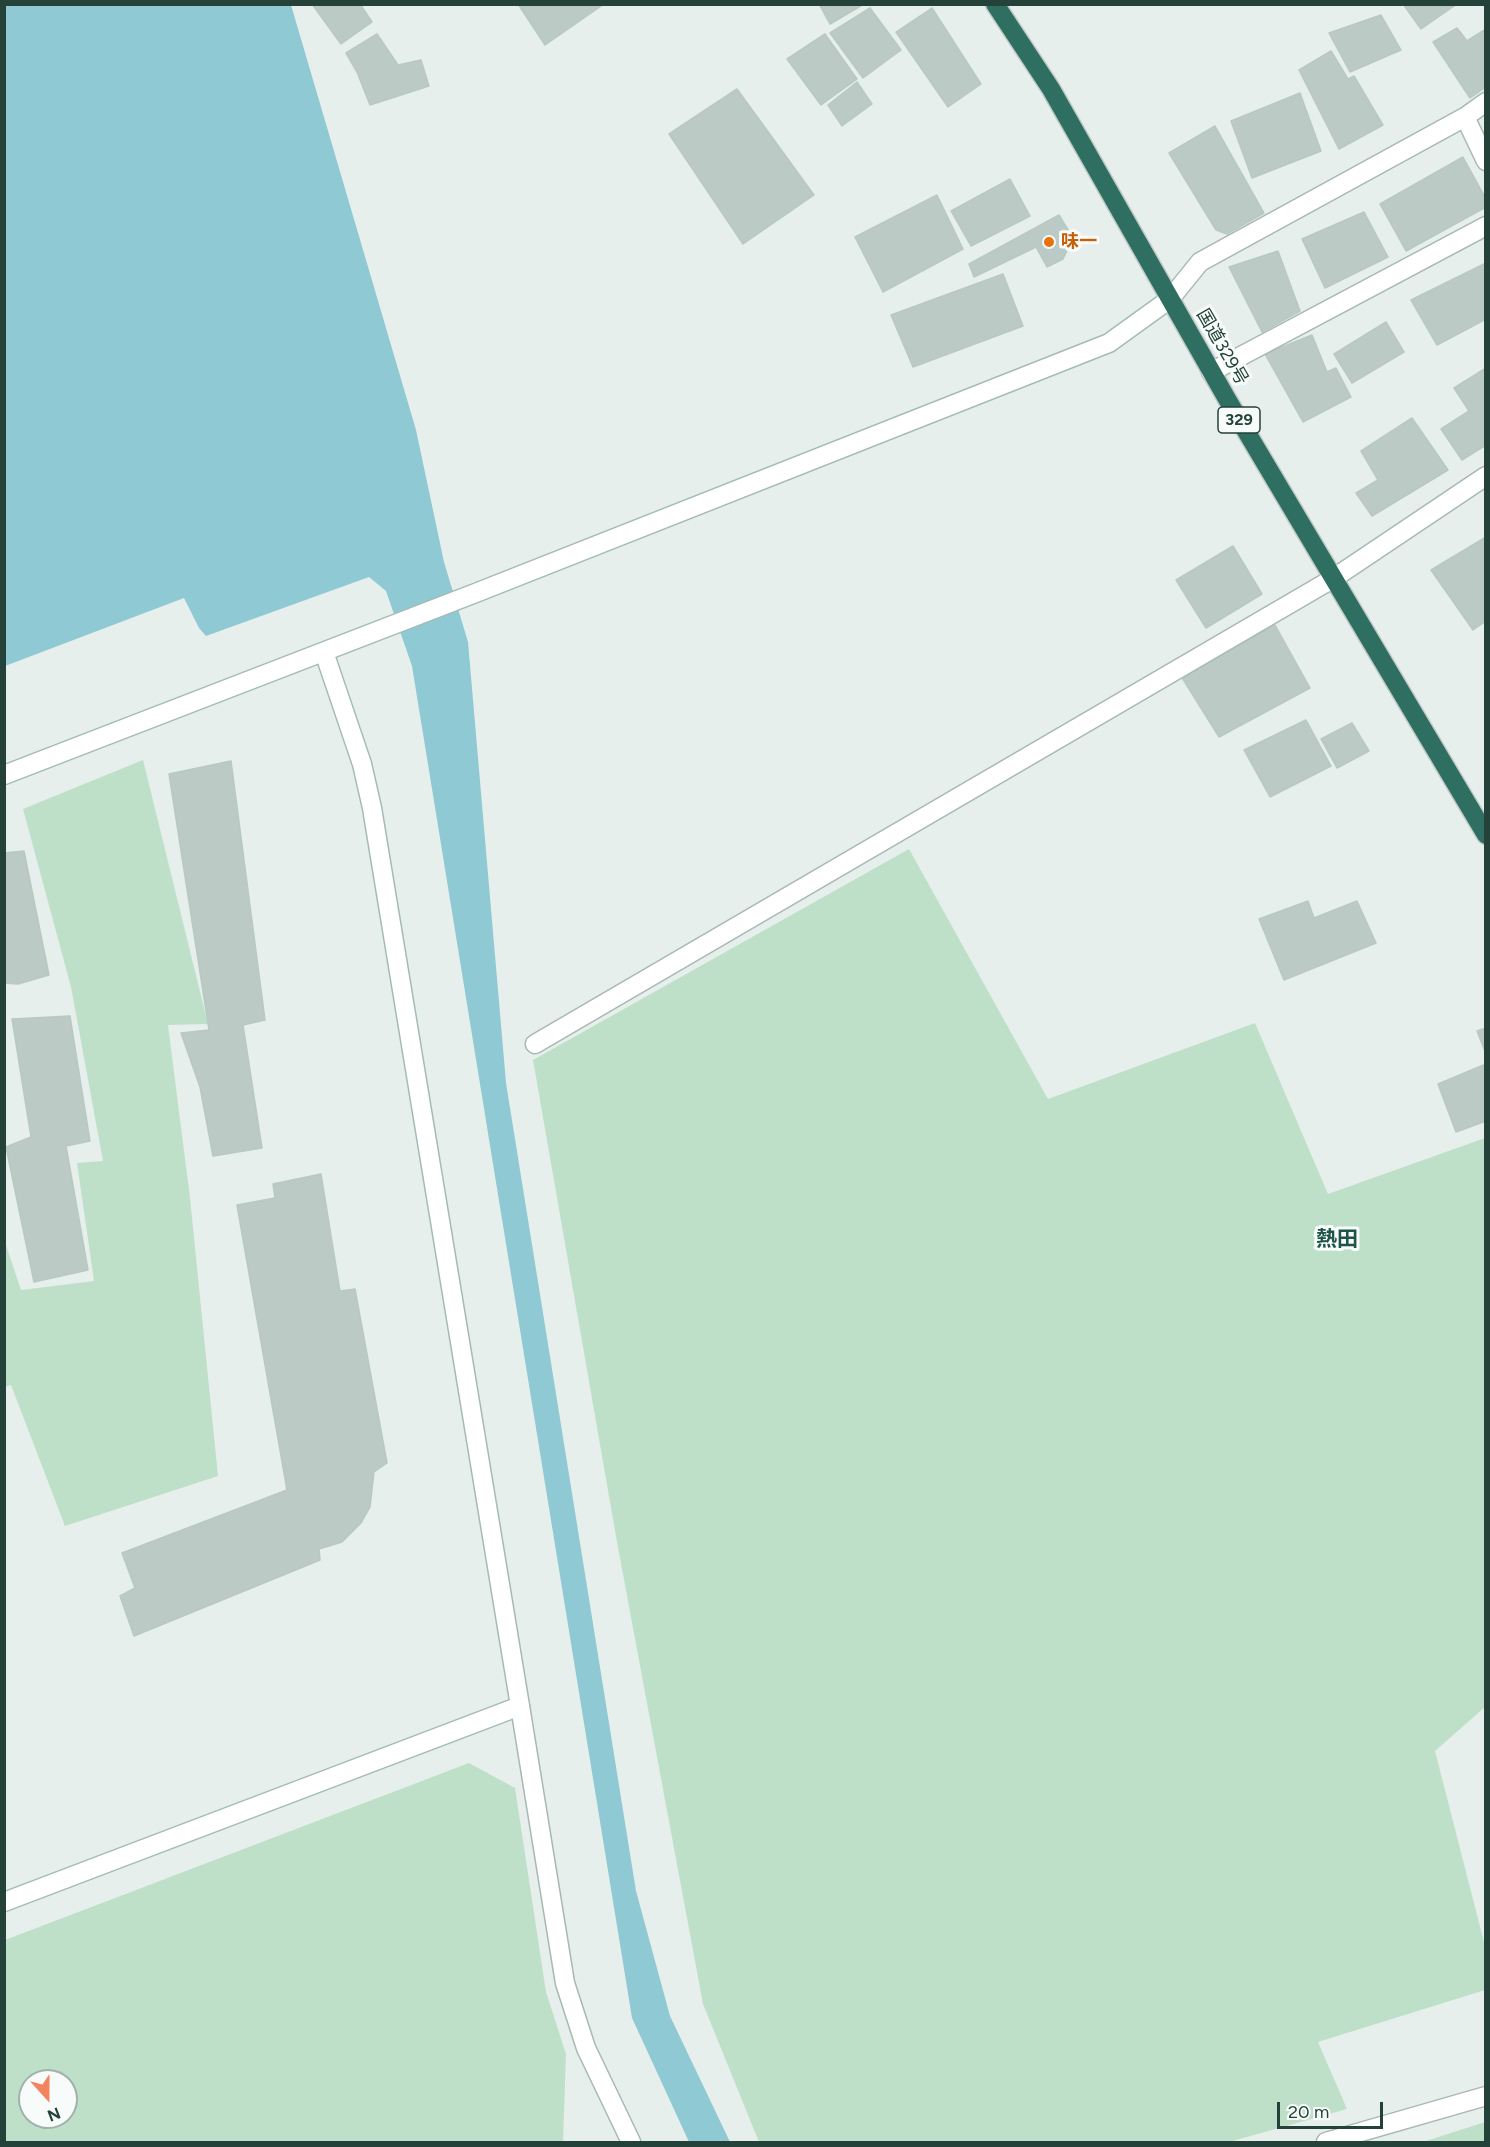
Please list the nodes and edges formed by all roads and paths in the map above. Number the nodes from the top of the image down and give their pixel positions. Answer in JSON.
{"nodes":[{"id":1,"x":995,"y":4,"type":"edge"},
{"id":2,"x":1485,"y":102,"type":"edge"},
{"id":3,"x":1465,"y":117,"type":"junction"},
{"id":4,"x":1485,"y":161,"type":"edge"},
{"id":5,"x":1485,"y":226,"type":"edge"},
{"id":6,"x":1170,"y":299,"type":"junction"},
{"id":7,"x":1211,"y":372,"type":"junction"},
{"id":8,"x":1485,"y":476,"type":"edge"},
{"id":9,"x":1334,"y":578,"type":"junction"},
{"id":10,"x":324,"y":652,"type":"junction"},
{"id":11,"x":4,"y":775,"type":"edge"},
{"id":12,"x":1480,"y":811,"type":"edge"},
{"id":13,"x":1485,"y":835,"type":"edge"},
{"id":14,"x":535,"y":1044,"type":"dead end"},
{"id":15,"x":520,"y":1706,"type":"junction"},
{"id":16,"x":4,"y":1902,"type":"edge"},
{"id":17,"x":1485,"y":2096,"type":"edge"},
{"id":18,"x":631,"y":2142,"type":"edge"},
{"id":19,"x":1326,"y":2142,"type":"edge"}],
"edges":[{"from":1,"to":6,"type":"highway","name":"国道329号","number":"329"},
{"from":2,"to":3,"type":"street"},
{"from":3,"to":4,"type":"street"},
{"from":3,"to":6,"type":"street"},
{"from":5,"to":7,"type":"street"},
{"from":6,"to":7,"type":"highway","name":"国道329号","number":"329"},
{"from":6,"to":10,"type":"street"},
{"from":7,"to":9,"type":"highway","name":"国道329号","number":"329"},
{"from":8,"to":9,"type":"street"},
{"from":9,"to":12,"type":"highway","name":"国道329号","number":"329"},
{"from":9,"to":14,"type":"street"},
{"from":10,"to":11,"type":"street"},
{"from":10,"to":15,"type":"street"},
{"from":12,"to":13,"type":"highway","name":"国道329号","number":"329"},
{"from":15,"to":16,"type":"street"},
{"from":15,"to":18,"type":"street"},
{"from":17,"to":19,"type":"street"}]}
